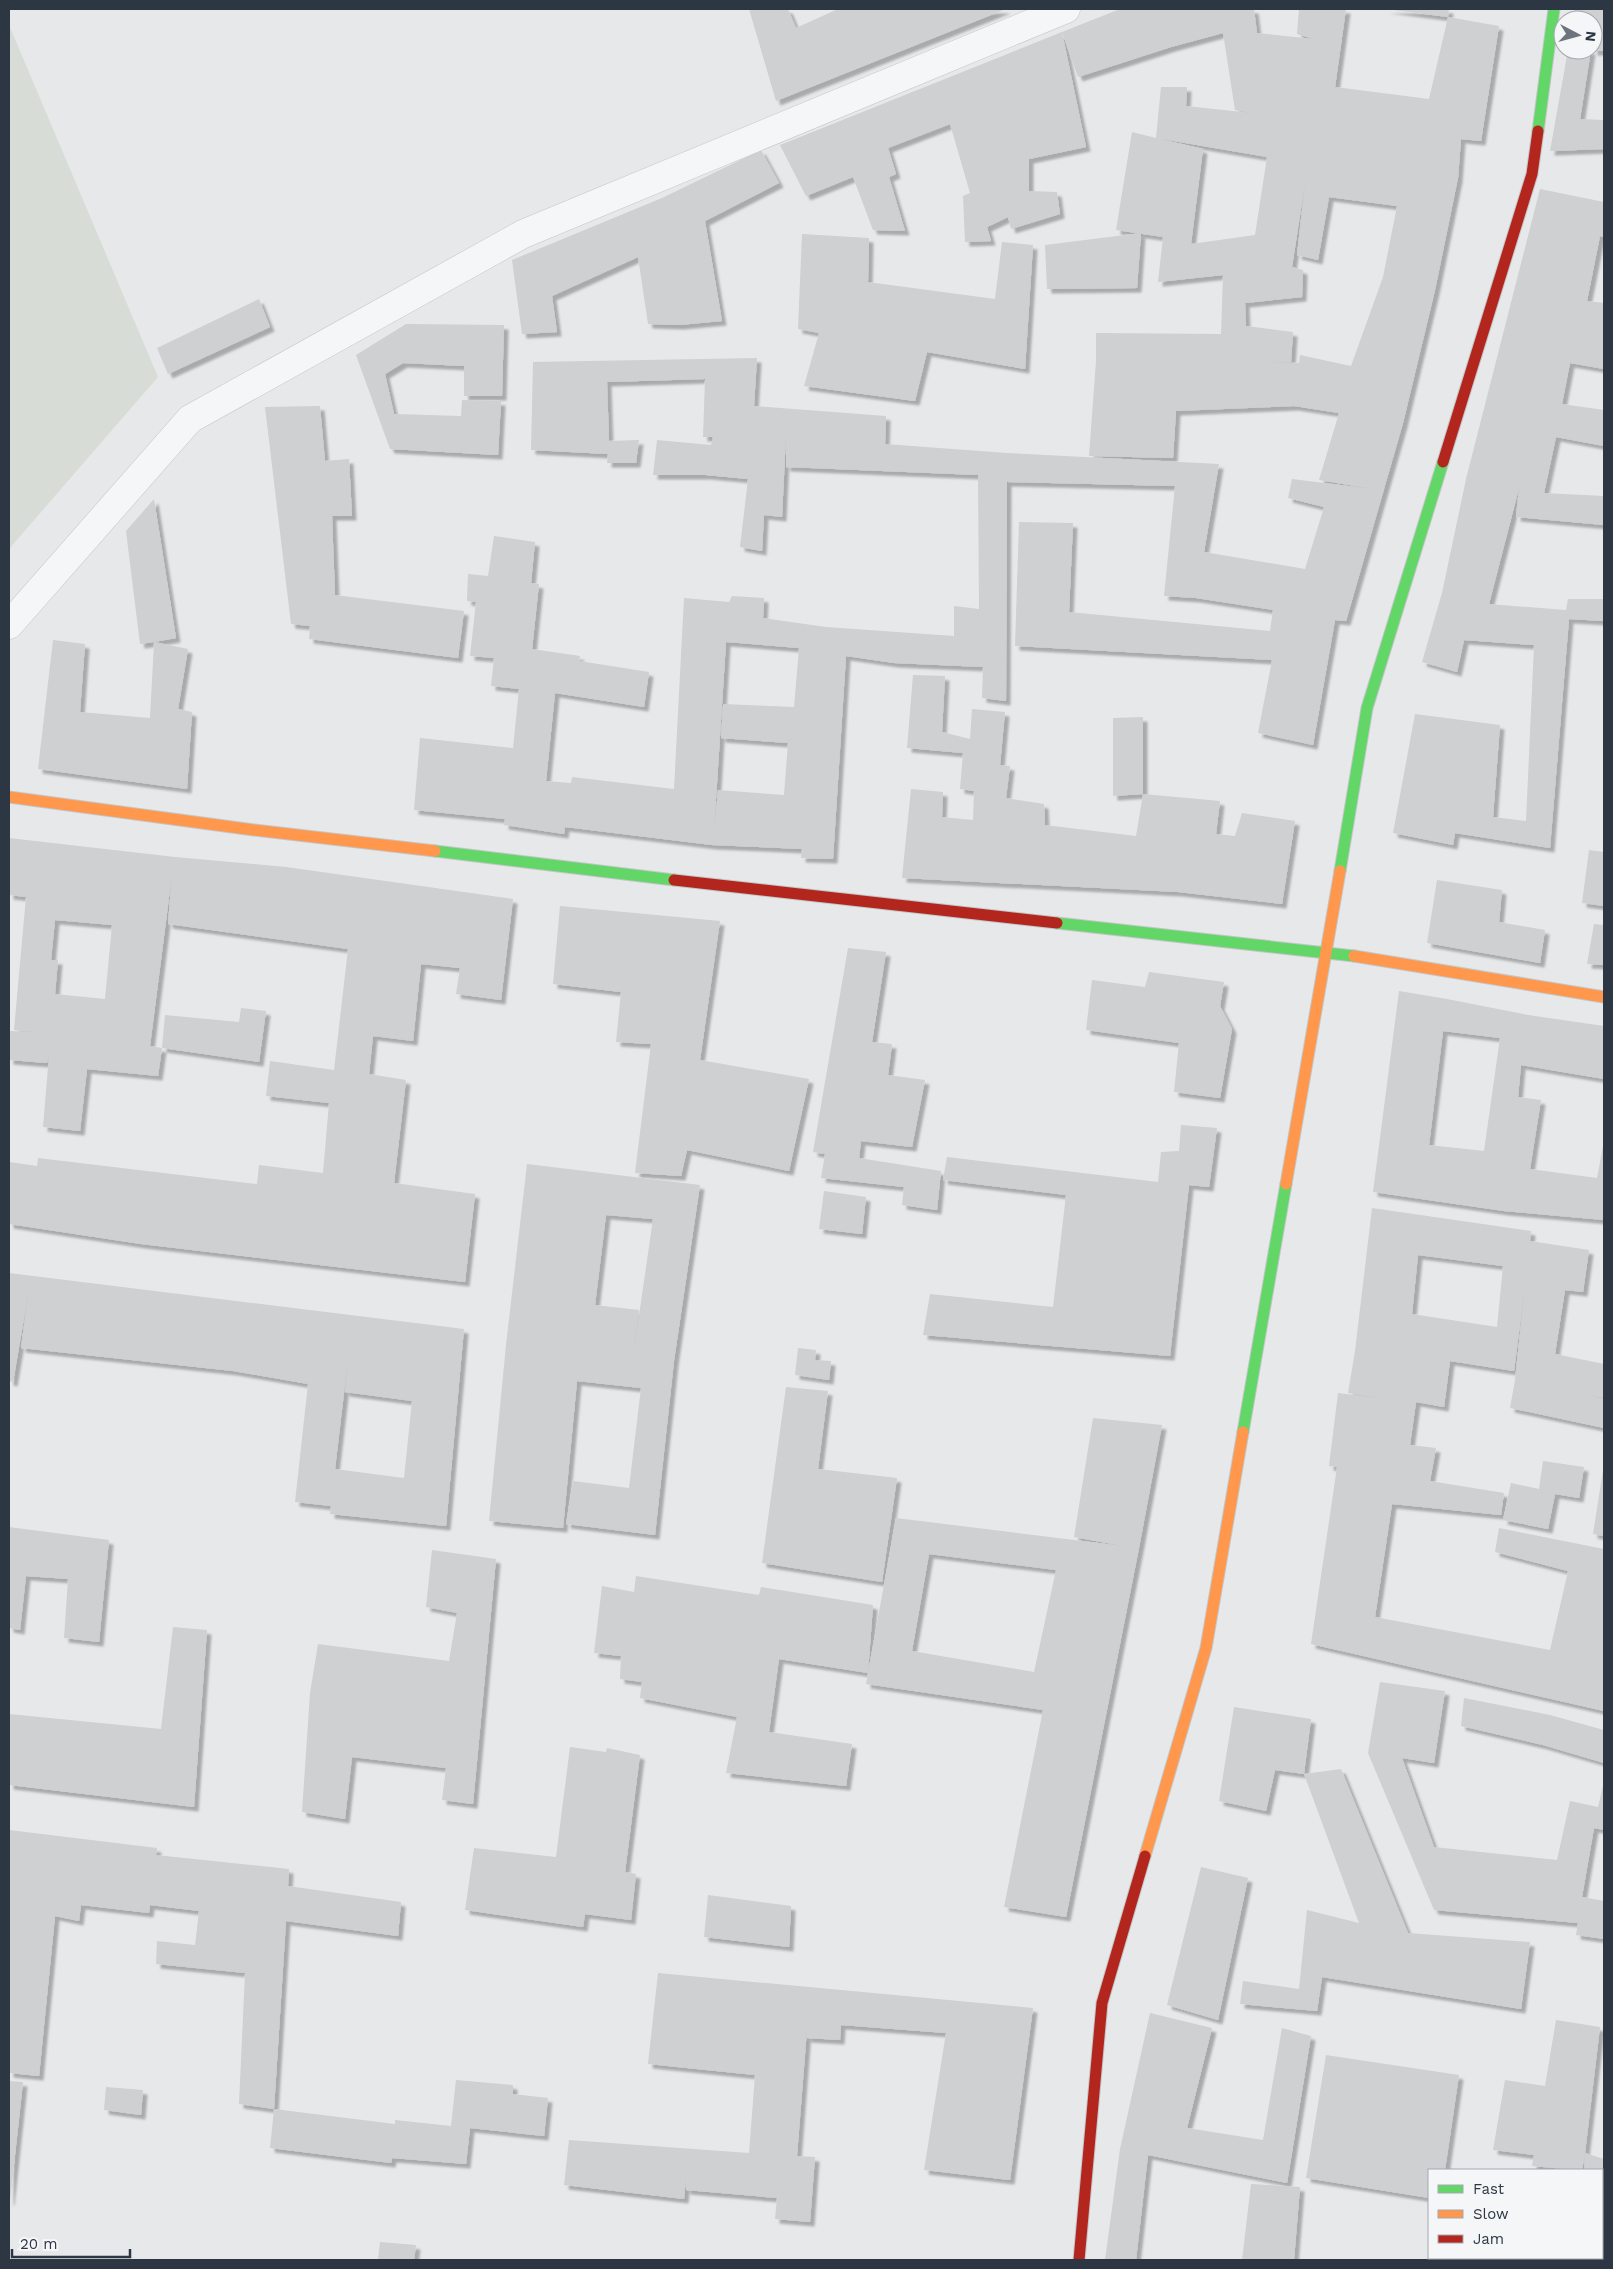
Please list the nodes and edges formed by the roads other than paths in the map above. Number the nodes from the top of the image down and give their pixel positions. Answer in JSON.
{"nodes":[{"id":1,"x":1066,"y":9,"type":"edge"},
{"id":2,"x":1554,"y":9,"type":"edge"},
{"id":3,"x":9,"y":625,"type":"edge"},
{"id":4,"x":9,"y":798,"type":"edge"},
{"id":5,"x":1327,"y":951,"type":"junction"},
{"id":6,"x":1604,"y":997,"type":"edge"},
{"id":7,"x":1079,"y":2260,"type":"edge"}],
"edges":[{"from":1,"to":3,"type":"street"},
{"from":2,"to":5,"type":"street"},
{"from":4,"to":5,"type":"street"},
{"from":5,"to":6,"type":"street"},
{"from":5,"to":7,"type":"street"}]}
